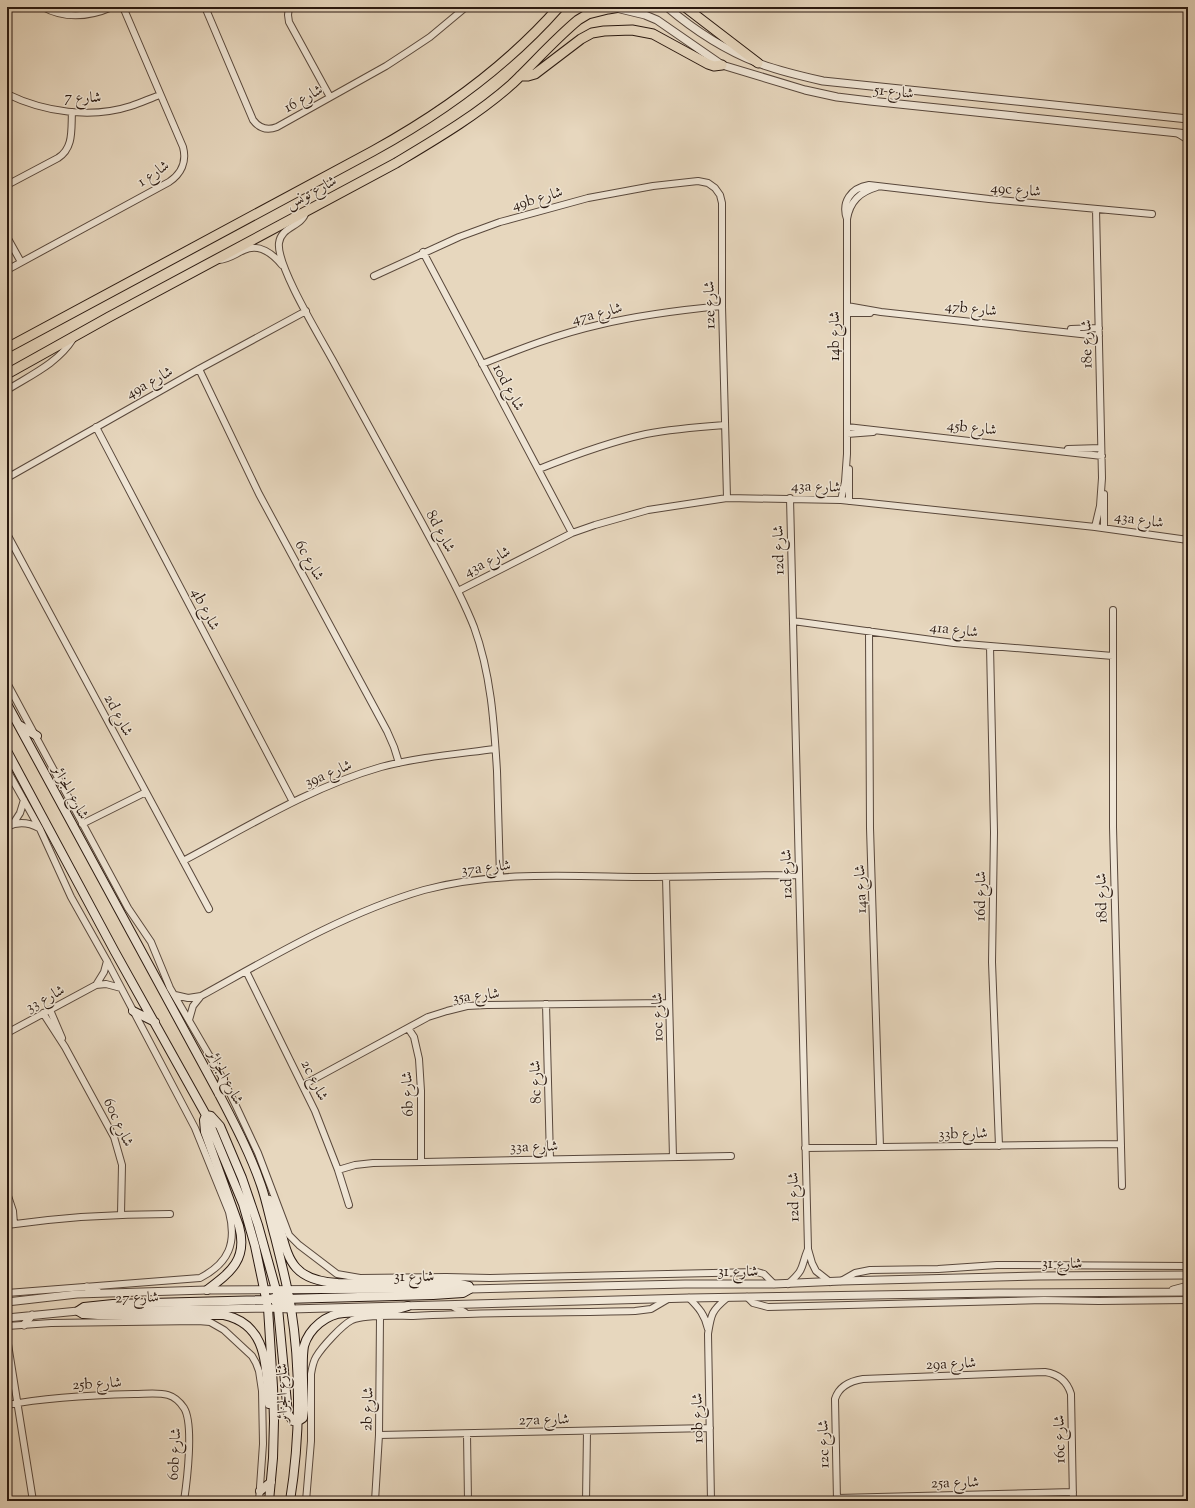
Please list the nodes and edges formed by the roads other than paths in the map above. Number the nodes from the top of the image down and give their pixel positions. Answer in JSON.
{"nodes":[{"id":1,"x":43,"y":7,"type":"edge"},
{"id":2,"x":112,"y":7,"type":"edge"},
{"id":3,"x":123,"y":7,"type":"edge"},
{"id":4,"x":205,"y":7,"type":"edge"},
{"id":5,"x":289,"y":7,"type":"edge"},
{"id":6,"x":466,"y":7,"type":"edge"},
{"id":7,"x":559,"y":7,"type":"edge"},
{"id":8,"x":667,"y":7,"type":"edge"},
{"id":9,"x":685,"y":7,"type":"edge"},
{"id":10,"x":611,"y":8,"type":"edge"},
{"id":11,"x":758,"y":63,"type":"junction"},
{"id":12,"x":722,"y":65,"type":"junction"},
{"id":13,"x":520,"y":76,"type":"junction"},
{"id":14,"x":7,"y":94,"type":"edge"},
{"id":15,"x":160,"y":94,"type":"junction"},
{"id":16,"x":330,"y":97,"type":"junction"},
{"id":17,"x":72,"y":112,"type":"junction"},
{"id":18,"x":1188,"y":119,"type":"edge"},
{"id":19,"x":1177,"y":133,"type":"junction"},
{"id":20,"x":1188,"y":134,"type":"edge"},
{"id":21,"x":1188,"y":140,"type":"edge"},
{"id":22,"x":7,"y":185,"type":"edge"},
{"id":23,"x":715,"y":188,"type":"joint"},
{"id":24,"x":856,"y":193,"type":"joint"},
{"id":25,"x":1096,"y":209,"type":"junction"},
{"id":26,"x":306,"y":211,"type":"junction"},
{"id":27,"x":1152,"y":214,"type":"dead end"},
{"id":28,"x":7,"y":237,"type":"edge"},
{"id":29,"x":423,"y":252,"type":"junction"},
{"id":30,"x":214,"y":260,"type":"junction"},
{"id":31,"x":21,"y":262,"type":"junction"},
{"id":32,"x":285,"y":269,"type":"junction"},
{"id":33,"x":7,"y":270,"type":"edge"},
{"id":34,"x":374,"y":276,"type":"dead end"},
{"id":35,"x":722,"y":306,"type":"junction"},
{"id":36,"x":847,"y":310,"type":"junction"},
{"id":37,"x":306,"y":311,"type":"junction"},
{"id":38,"x":1099,"y":328,"type":"junction"},
{"id":39,"x":1057,"y":330,"type":"junction"},
{"id":40,"x":75,"y":336,"type":"junction"},
{"id":41,"x":1099,"y":336,"type":"junction"},
{"id":42,"x":7,"y":348,"type":"edge"},
{"id":43,"x":482,"y":364,"type":"junction"},
{"id":44,"x":199,"y":369,"type":"junction"},
{"id":45,"x":7,"y":374,"type":"edge"},
{"id":46,"x":7,"y":390,"type":"edge"},
{"id":47,"x":725,"y":425,"type":"junction"},
{"id":48,"x":96,"y":427,"type":"junction"},
{"id":49,"x":847,"y":427,"type":"junction"},
{"id":50,"x":885,"y":431,"type":"junction"},
{"id":51,"x":847,"y":434,"type":"junction"},
{"id":52,"x":1101,"y":448,"type":"junction"},
{"id":53,"x":1057,"y":450,"type":"junction"},
{"id":54,"x":847,"y":454,"type":"junction"},
{"id":55,"x":1102,"y":456,"type":"junction"},
{"id":56,"x":539,"y":469,"type":"junction"},
{"id":57,"x":7,"y":478,"type":"edge"},
{"id":58,"x":1102,"y":478,"type":"junction"},
{"id":59,"x":727,"y":498,"type":"junction"},
{"id":60,"x":790,"y":498,"type":"junction"},
{"id":61,"x":841,"y":500,"type":"junction"},
{"id":62,"x":849,"y":501,"type":"junction"},
{"id":63,"x":1096,"y":527,"type":"junction"},
{"id":64,"x":1104,"y":528,"type":"junction"},
{"id":65,"x":572,"y":533,"type":"junction"},
{"id":66,"x":7,"y":534,"type":"edge"},
{"id":67,"x":1188,"y":540,"type":"edge"},
{"id":68,"x":458,"y":591,"type":"junction"},
{"id":69,"x":1113,"y":610,"type":"dead end"},
{"id":70,"x":792,"y":621,"type":"junction"},
{"id":71,"x":869,"y":631,"type":"junction"},
{"id":72,"x":990,"y":646,"type":"junction"},
{"id":73,"x":1113,"y":656,"type":"junction"},
{"id":74,"x":7,"y":683,"type":"edge"},
{"id":75,"x":7,"y":704,"type":"edge"},
{"id":76,"x":18,"y":725,"type":"junction"},
{"id":77,"x":37,"y":736,"type":"junction"},
{"id":78,"x":496,"y":749,"type":"junction"},
{"id":79,"x":7,"y":751,"type":"edge"},
{"id":80,"x":399,"y":763,"type":"junction"},
{"id":81,"x":7,"y":770,"type":"edge"},
{"id":82,"x":146,"y":792,"type":"junction"},
{"id":83,"x":24,"y":800,"type":"junction"},
{"id":84,"x":293,"y":802,"type":"junction"},
{"id":85,"x":82,"y":824,"type":"junction"},
{"id":86,"x":10,"y":826,"type":"edge"},
{"id":87,"x":40,"y":829,"type":"junction"},
{"id":88,"x":183,"y":861,"type":"junction"},
{"id":89,"x":799,"y":874,"type":"junction"},
{"id":90,"x":500,"y":877,"type":"junction"},
{"id":91,"x":666,"y":877,"type":"junction"},
{"id":92,"x":209,"y":909,"type":"dead end"},
{"id":93,"x":106,"y":961,"type":"junction"},
{"id":94,"x":246,"y":971,"type":"junction"},
{"id":95,"x":96,"y":985,"type":"junction"},
{"id":96,"x":121,"y":988,"type":"junction"},
{"id":97,"x":175,"y":995,"type":"junction"},
{"id":98,"x":201,"y":996,"type":"junction"},
{"id":99,"x":669,"y":1003,"type":"junction"},
{"id":100,"x":546,"y":1004,"type":"junction"},
{"id":101,"x":50,"y":1010,"type":"junction"},
{"id":102,"x":133,"y":1011,"type":"junction"},
{"id":103,"x":43,"y":1013,"type":"junction"},
{"id":104,"x":189,"y":1020,"type":"junction"},
{"id":105,"x":155,"y":1022,"type":"junction"},
{"id":106,"x":408,"y":1028,"type":"junction"},
{"id":107,"x":7,"y":1033,"type":"edge"},
{"id":108,"x":65,"y":1047,"type":"junction"},
{"id":109,"x":223,"y":1079,"type":"junction"},
{"id":110,"x":303,"y":1085,"type":"junction"},
{"id":111,"x":220,"y":1094,"type":"junction"},
{"id":112,"x":206,"y":1115,"type":"junction"},
{"id":113,"x":1120,"y":1144,"type":"junction"},
{"id":114,"x":999,"y":1146,"type":"junction"},
{"id":115,"x":880,"y":1147,"type":"junction"},
{"id":116,"x":805,"y":1148,"type":"junction"},
{"id":117,"x":731,"y":1156,"type":"dead end"},
{"id":118,"x":673,"y":1157,"type":"junction"},
{"id":119,"x":550,"y":1159,"type":"junction"},
{"id":120,"x":421,"y":1162,"type":"junction"},
{"id":121,"x":338,"y":1170,"type":"junction"},
{"id":122,"x":1122,"y":1186,"type":"dead end"},
{"id":123,"x":7,"y":1193,"type":"edge"},
{"id":124,"x":264,"y":1193,"type":"junction"},
{"id":125,"x":349,"y":1205,"type":"dead end"},
{"id":126,"x":121,"y":1214,"type":"junction"},
{"id":127,"x":170,"y":1214,"type":"dead end"},
{"id":128,"x":14,"y":1224,"type":"junction"},
{"id":129,"x":7,"y":1225,"type":"edge"},
{"id":130,"x":808,"y":1249,"type":"junction"},
{"id":131,"x":1188,"y":1266,"type":"edge"},
{"id":132,"x":1188,"y":1275,"type":"edge"},
{"id":133,"x":841,"y":1281,"type":"junction"},
{"id":134,"x":830,"y":1282,"type":"junction"},
{"id":135,"x":774,"y":1284,"type":"junction"},
{"id":136,"x":788,"y":1284,"type":"junction"},
{"id":137,"x":1188,"y":1286,"type":"edge"},
{"id":138,"x":87,"y":1287,"type":"junction"},
{"id":139,"x":265,"y":1289,"type":"junction"},
{"id":140,"x":288,"y":1289,"type":"junction"},
{"id":141,"x":470,"y":1289,"type":"junction"},
{"id":142,"x":207,"y":1290,"type":"junction"},
{"id":143,"x":1169,"y":1292,"type":"junction"},
{"id":144,"x":1188,"y":1292,"type":"edge"},
{"id":145,"x":7,"y":1293,"type":"edge"},
{"id":146,"x":99,"y":1293,"type":"junction"},
{"id":147,"x":747,"y":1297,"type":"junction"},
{"id":148,"x":689,"y":1298,"type":"junction"},
{"id":149,"x":727,"y":1298,"type":"junction"},
{"id":150,"x":290,"y":1299,"type":"junction"},
{"id":151,"x":668,"y":1299,"type":"junction"},
{"id":152,"x":274,"y":1300,"type":"junction"},
{"id":153,"x":1188,"y":1300,"type":"edge"},
{"id":154,"x":7,"y":1302,"type":"edge"},
{"id":155,"x":408,"y":1306,"type":"junction"},
{"id":156,"x":453,"y":1306,"type":"junction"},
{"id":157,"x":291,"y":1309,"type":"junction"},
{"id":158,"x":78,"y":1311,"type":"junction"},
{"id":159,"x":465,"y":1313,"type":"junction"},
{"id":160,"x":32,"y":1315,"type":"junction"},
{"id":161,"x":380,"y":1317,"type":"junction"},
{"id":162,"x":7,"y":1318,"type":"edge"},
{"id":163,"x":24,"y":1325,"type":"junction"},
{"id":164,"x":8,"y":1327,"type":"edge"},
{"id":165,"x":708,"y":1334,"type":"junction"},
{"id":166,"x":7,"y":1338,"type":"edge"},
{"id":167,"x":1063,"y":1379,"type":"joint"},
{"id":168,"x":841,"y":1388,"type":"joint"},
{"id":169,"x":17,"y":1403,"type":"junction"},
{"id":170,"x":7,"y":1405,"type":"edge"},
{"id":171,"x":184,"y":1408,"type":"joint"},
{"id":172,"x":274,"y":1421,"type":"junction"},
{"id":173,"x":297,"y":1422,"type":"junction"},
{"id":174,"x":710,"y":1428,"type":"junction"},
{"id":175,"x":587,"y":1431,"type":"junction"},
{"id":176,"x":467,"y":1434,"type":"junction"},
{"id":177,"x":379,"y":1436,"type":"junction"},
{"id":178,"x":271,"y":1482,"type":"junction"},
{"id":179,"x":260,"y":1491,"type":"junction"},
{"id":180,"x":1073,"y":1492,"type":"junction"},
{"id":181,"x":837,"y":1499,"type":"edge"},
{"id":182,"x":33,"y":1501,"type":"edge"},
{"id":183,"x":184,"y":1501,"type":"edge"},
{"id":184,"x":259,"y":1501,"type":"edge"},
{"id":185,"x":268,"y":1501,"type":"edge"},
{"id":186,"x":290,"y":1501,"type":"edge"},
{"id":187,"x":306,"y":1501,"type":"edge"},
{"id":188,"x":375,"y":1501,"type":"edge"},
{"id":189,"x":468,"y":1501,"type":"edge"},
{"id":190,"x":586,"y":1501,"type":"edge"},
{"id":191,"x":711,"y":1501,"type":"edge"},
{"id":192,"x":1073,"y":1501,"type":"edge"}],
"edges":[{"from":1,"to":2,"type":"street"},
{"from":3,"to":15,"type":"street","name":"شارع 1"},
{"from":4,"to":16,"type":"street","name":"شارع 16"},
{"from":5,"to":16,"type":"street"},
{"from":6,"to":16,"type":"street","name":"شارع 16"},
{"from":7,"to":42,"type":"main road","name":"شارع تونس"},
{"from":8,"to":11,"type":"street","name":"شارع 51"},
{"from":9,"to":11,"type":"main road"},
{"from":10,"to":12,"type":"street","name":"شارع 51"},
{"from":10,"to":13,"type":"main road","name":"شارع تونس"},
{"from":11,"to":18,"type":"street","name":"شارع 51"},
{"from":12,"to":13,"type":"main road"},
{"from":12,"to":19,"type":"street","name":"شارع 51"},
{"from":13,"to":26,"type":"main road","name":"شارع تونس"},
{"from":14,"to":17,"type":"street","name":"شارع 7"},
{"from":15,"to":17,"type":"street","name":"شارع 7"},
{"from":15,"to":31,"type":"street","name":"شارع 1"},
{"from":17,"to":22,"type":"street"},
{"from":19,"to":20,"type":"street","name":"شارع 51"},
{"from":19,"to":21,"type":"street"},
{"from":23,"to":29,"type":"street","name":"49b شارع"},
{"from":23,"to":35,"type":"street","name":"12e شارع"},
{"from":24,"to":25,"type":"street","name":"49c شارع"},
{"from":24,"to":36,"type":"street","name":"14b شارع"},
{"from":25,"to":27,"type":"street","name":"49c شارع"},
{"from":25,"to":38,"type":"street","name":"18e شارع"},
{"from":26,"to":30,"type":"main road","name":"شارع تونس"},
{"from":26,"to":32,"type":"street","name":"8d شارع"},
{"from":28,"to":31,"type":"street"},
{"from":29,"to":34,"type":"street","name":"49b شارع"},
{"from":29,"to":43,"type":"street","name":"10d شارع"},
{"from":30,"to":32,"type":"street","name":"8d شارع"},
{"from":30,"to":40,"type":"main road","name":"شارع تونس"},
{"from":31,"to":33,"type":"street","name":"شارع 1"},
{"from":32,"to":37,"type":"street","name":"8d شارع"},
{"from":35,"to":43,"type":"street","name":"47a شارع"},
{"from":35,"to":47,"type":"street","name":"12e شارع"},
{"from":36,"to":39,"type":"street","name":"47b شارع"},
{"from":36,"to":49,"type":"street","name":"14b شارع"},
{"from":37,"to":44,"type":"street","name":"49a شارع"},
{"from":37,"to":68,"type":"street","name":"8d شارع"},
{"from":38,"to":39,"type":"street","name":"47b شارع"},
{"from":38,"to":41,"type":"street","name":"18e شارع"},
{"from":39,"to":41,"type":"street","name":"47b شارع"},
{"from":40,"to":45,"type":"main road","name":"شارع تونس"},
{"from":40,"to":46,"type":"street"},
{"from":41,"to":52,"type":"street","name":"18e شارع"},
{"from":43,"to":56,"type":"street","name":"10d شارع"},
{"from":44,"to":48,"type":"street","name":"49a شارع"},
{"from":44,"to":80,"type":"street","name":"6c شارع"},
{"from":47,"to":56,"type":"street"},
{"from":47,"to":59,"type":"street","name":"12e شارع"},
{"from":48,"to":57,"type":"street","name":"49a شارع"},
{"from":48,"to":84,"type":"street","name":"4b شارع"},
{"from":49,"to":50,"type":"street","name":"45b شارع"},
{"from":49,"to":51,"type":"street","name":"14b شارع"},
{"from":50,"to":51,"type":"street","name":"45b شارع"},
{"from":50,"to":53,"type":"street","name":"45b شارع"},
{"from":51,"to":54,"type":"street","name":"14b شارع"},
{"from":52,"to":53,"type":"street","name":"45b شارع"},
{"from":52,"to":55,"type":"street","name":"18e شارع"},
{"from":53,"to":55,"type":"street","name":"45b شارع"},
{"from":54,"to":61,"type":"street","name":"14b شارع"},
{"from":54,"to":62,"type":"street","name":"14b شارع"},
{"from":55,"to":58,"type":"street","name":"18e شارع"},
{"from":56,"to":65,"type":"street","name":"10d شارع"},
{"from":58,"to":63,"type":"street","name":"18e شارع"},
{"from":58,"to":64,"type":"street","name":"18e شارع"},
{"from":59,"to":60,"type":"street","name":"43a شارع"},
{"from":59,"to":65,"type":"street","name":"43a شارع"},
{"from":60,"to":61,"type":"street","name":"43a شارع"},
{"from":60,"to":70,"type":"street","name":"12d شارع"},
{"from":61,"to":62,"type":"street","name":"43a شارع"},
{"from":62,"to":63,"type":"street","name":"43a شارع"},
{"from":63,"to":64,"type":"street","name":"43a شارع"},
{"from":64,"to":67,"type":"street","name":"43a شارع"},
{"from":65,"to":68,"type":"street","name":"43a شارع"},
{"from":66,"to":82,"type":"street","name":"2d شارع"},
{"from":68,"to":78,"type":"street","name":"8d شارع"},
{"from":69,"to":73,"type":"street","name":"18d شارع"},
{"from":70,"to":71,"type":"street","name":"41a شارع"},
{"from":70,"to":89,"type":"street","name":"12d شارع"},
{"from":71,"to":72,"type":"street","name":"41a شارع"},
{"from":71,"to":115,"type":"street","name":"14a شارع"},
{"from":72,"to":73,"type":"street","name":"41a شارع"},
{"from":72,"to":114,"type":"street","name":"16d شارع"},
{"from":73,"to":113,"type":"street","name":"18d شارع"},
{"from":74,"to":77,"type":"street"},
{"from":75,"to":76,"type":"main road","name":"شارع الجزائر"},
{"from":76,"to":77,"type":"main road"},
{"from":76,"to":111,"type":"main road","name":"شارع الجزائر"},
{"from":77,"to":85,"type":"street"},
{"from":78,"to":80,"type":"street","name":"39a شارع"},
{"from":78,"to":90,"type":"street","name":"8d شارع"},
{"from":79,"to":105,"type":"main road"},
{"from":80,"to":84,"type":"street","name":"39a شارع"},
{"from":81,"to":83,"type":"street"},
{"from":82,"to":85,"type":"street"},
{"from":82,"to":88,"type":"street","name":"2d شارع"},
{"from":83,"to":86,"type":"street"},
{"from":83,"to":87,"type":"street"},
{"from":84,"to":88,"type":"street","name":"39a شارع"},
{"from":85,"to":97,"type":"street"},
{"from":86,"to":87,"type":"street"},
{"from":87,"to":93,"type":"street"},
{"from":88,"to":92,"type":"street","name":"2d شارع"},
{"from":89,"to":91,"type":"street","name":"37a شارع"},
{"from":89,"to":116,"type":"street","name":"12d شارع"},
{"from":90,"to":91,"type":"street","name":"37a شارع"},
{"from":90,"to":94,"type":"street","name":"37a شارع"},
{"from":91,"to":99,"type":"street","name":"10c شارع"},
{"from":93,"to":95,"type":"street"},
{"from":93,"to":96,"type":"street"},
{"from":94,"to":98,"type":"street","name":"37a شارع"},
{"from":94,"to":110,"type":"street","name":"2c شارع"},
{"from":95,"to":96,"type":"street"},
{"from":95,"to":101,"type":"street","name":"شارع 33"},
{"from":96,"to":102,"type":"street"},
{"from":97,"to":98,"type":"street","name":"37a شارع"},
{"from":97,"to":104,"type":"street"},
{"from":98,"to":104,"type":"street"},
{"from":99,"to":100,"type":"street","name":"35a شارع"},
{"from":99,"to":118,"type":"street","name":"10c شارع"},
{"from":100,"to":106,"type":"street","name":"35a شارع"},
{"from":100,"to":119,"type":"street","name":"8c شارع"},
{"from":101,"to":103,"type":"street","name":"شارع 33"},
{"from":101,"to":108,"type":"street","name":"60c شارع"},
{"from":102,"to":105,"type":"main road"},
{"from":102,"to":138,"type":"street"},
{"from":103,"to":107,"type":"street","name":"شارع 33"},
{"from":103,"to":108,"type":"street","name":"60c شارع"},
{"from":104,"to":109,"type":"street"},
{"from":105,"to":112,"type":"main road"},
{"from":106,"to":110,"type":"street","name":"35a شارع"},
{"from":106,"to":120,"type":"street","name":"6b شارع"},
{"from":108,"to":126,"type":"street","name":"60c شارع"},
{"from":109,"to":111,"type":"main road"},
{"from":109,"to":135,"type":"street"},
{"from":110,"to":121,"type":"street","name":"2c شارع"},
{"from":111,"to":124,"type":"main road","name":"شارع الجزائر"},
{"from":112,"to":139,"type":"main road"},
{"from":112,"to":142,"type":"main road"},
{"from":112,"to":152,"type":"main road"},
{"from":113,"to":114,"type":"street","name":"33b شارع"},
{"from":113,"to":122,"type":"street","name":"18d شارع"},
{"from":114,"to":115,"type":"street","name":"33b شارع"},
{"from":115,"to":116,"type":"street","name":"33b شارع"},
{"from":116,"to":130,"type":"street","name":"12d شارع"},
{"from":117,"to":118,"type":"street","name":"33a شارع"},
{"from":118,"to":119,"type":"street","name":"33a شارع"},
{"from":119,"to":120,"type":"street","name":"33a شارع"},
{"from":120,"to":121,"type":"street","name":"33a شارع"},
{"from":121,"to":125,"type":"street","name":"2c شارع"},
{"from":123,"to":128,"type":"street"},
{"from":124,"to":140,"type":"main road","name":"شارع الجزائر"},
{"from":124,"to":141,"type":"main road"},
{"from":126,"to":127,"type":"street"},
{"from":126,"to":128,"type":"street"},
{"from":128,"to":129,"type":"street"},
{"from":130,"to":134,"type":"street","name":"12d شارع"},
{"from":130,"to":136,"type":"street","name":"12d شارع"},
{"from":131,"to":133,"type":"street"},
{"from":132,"to":133,"type":"street","name":"شارع 31"},
{"from":133,"to":134,"type":"street","name":"شارع 31"},
{"from":134,"to":136,"type":"street","name":"شارع 31"},
{"from":135,"to":136,"type":"street","name":"شارع 31"},
{"from":135,"to":141,"type":"street","name":"شارع 31"},
{"from":137,"to":143,"type":"street"},
{"from":138,"to":145,"type":"street"},
{"from":138,"to":146,"type":"street"},
{"from":139,"to":142,"type":"street","name":"شارع 27"},
{"from":139,"to":152,"type":"main road"},
{"from":140,"to":141,"type":"street","name":"شارع 31"},
{"from":140,"to":150,"type":"main road","name":"شارع الجزائر"},
{"from":140,"to":152,"type":"main road"},
{"from":141,"to":150,"type":"main road"},
{"from":142,"to":146,"type":"street","name":"شارع 27"},
{"from":143,"to":144,"type":"street","name":"شارع 31"},
{"from":143,"to":147,"type":"street","name":"شارع 31"},
{"from":146,"to":154,"type":"street","name":"شارع 27"},
{"from":147,"to":149,"type":"street","name":"شارع 31"},
{"from":147,"to":153,"type":"street"},
{"from":148,"to":149,"type":"street","name":"شارع 31"},
{"from":148,"to":151,"type":"street","name":"شارع 31"},
{"from":148,"to":165,"type":"street","name":"10b شارع"},
{"from":149,"to":165,"type":"street","name":"10b شارع"},
{"from":150,"to":152,"type":"main road"},
{"from":150,"to":157,"type":"main road","name":"شارع الجزائر"},
{"from":151,"to":156,"type":"street","name":"شارع 31"},
{"from":151,"to":159,"type":"street"},
{"from":152,"to":157,"type":"main road"},
{"from":152,"to":158,"type":"main road"},
{"from":152,"to":172,"type":"main road","name":"شارع الجزائر"},
{"from":152,"to":173,"type":"main road"},
{"from":155,"to":156,"type":"street","name":"شارع 31"},
{"from":155,"to":157,"type":"street","name":"شارع 31"},
{"from":155,"to":173,"type":"main road"},
{"from":156,"to":159,"type":"street"},
{"from":157,"to":173,"type":"main road","name":"شارع الجزائر"},
{"from":158,"to":160,"type":"street"},
{"from":158,"to":172,"type":"main road"},
{"from":159,"to":161,"type":"street"},
{"from":160,"to":162,"type":"street"},
{"from":160,"to":163,"type":"street"},
{"from":161,"to":177,"type":"street","name":"2b شارع"},
{"from":161,"to":187,"type":"street"},
{"from":163,"to":164,"type":"street"},
{"from":163,"to":179,"type":"street"},
{"from":165,"to":174,"type":"street","name":"10b شارع"},
{"from":166,"to":169,"type":"street"},
{"from":167,"to":168,"type":"street","name":"29a شارع"},
{"from":167,"to":180,"type":"street","name":"16c شارع"},
{"from":168,"to":181,"type":"street","name":"12c شارع"},
{"from":169,"to":170,"type":"street","name":"25b شارع"},
{"from":169,"to":171,"type":"street","name":"25b شارع"},
{"from":169,"to":182,"type":"street"},
{"from":171,"to":183,"type":"street","name":"60b شارع"},
{"from":172,"to":178,"type":"main road","name":"شارع الجزائر"},
{"from":173,"to":186,"type":"main road","name":"شارع الجزائر"},
{"from":174,"to":175,"type":"street","name":"27a شارع"},
{"from":174,"to":191,"type":"street","name":"10b شارع"},
{"from":175,"to":176,"type":"street","name":"27a شارع"},
{"from":175,"to":190,"type":"street"},
{"from":176,"to":177,"type":"street","name":"27a شارع"},
{"from":176,"to":189,"type":"street"},
{"from":177,"to":188,"type":"street","name":"2b شارع"},
{"from":178,"to":179,"type":"main road"},
{"from":178,"to":185,"type":"main road","name":"شارع الجزائر"},
{"from":179,"to":184,"type":"street"},
{"from":180,"to":181,"type":"street","name":"25a شارع"},
{"from":180,"to":192,"type":"street","name":"16c شارع"}]}
